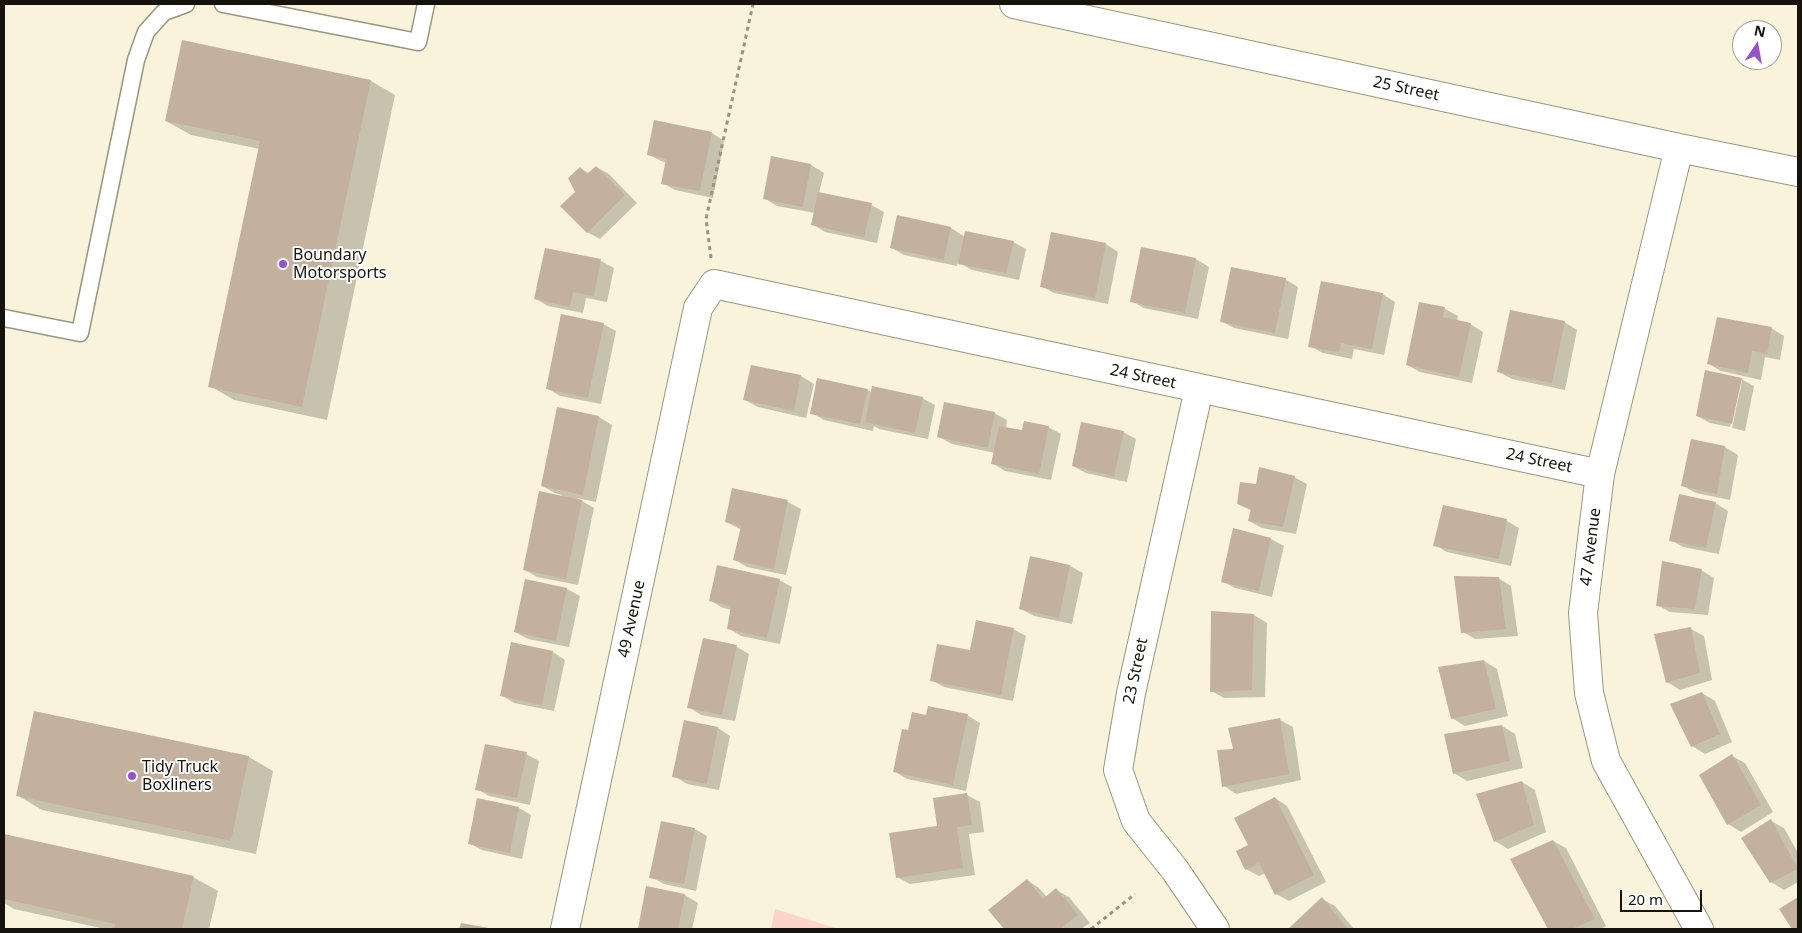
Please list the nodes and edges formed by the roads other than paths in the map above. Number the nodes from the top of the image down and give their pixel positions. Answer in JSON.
{"nodes":[{"id":1,"x":186,"y":4,"type":"edge"},
{"id":2,"x":223,"y":4,"type":"edge"},
{"id":3,"x":426,"y":4,"type":"edge"},
{"id":4,"x":1014,"y":4,"type":"edge"},
{"id":5,"x":1679,"y":148,"type":"junction"},
{"id":6,"x":1798,"y":172,"type":"edge"},
{"id":7,"x":698,"y":308,"type":"joint"},
{"id":8,"x":4,"y":318,"type":"edge"},
{"id":9,"x":1199,"y":389,"type":"junction"},
{"id":10,"x":1600,"y":474,"type":"junction"},
{"id":11,"x":565,"y":929,"type":"edge"},
{"id":12,"x":1215,"y":929,"type":"edge"},
{"id":13,"x":1699,"y":929,"type":"edge"}],
"edges":[{"from":1,"to":8,"type":"lane"},
{"from":2,"to":3,"type":"lane"},
{"from":4,"to":5,"type":"street","name":"25 Street"},
{"from":5,"to":6,"type":"street","name":"25 Street"},
{"from":5,"to":10,"type":"street","name":"47 Avenue"},
{"from":7,"to":9,"type":"street","name":"24 Street"},
{"from":7,"to":11,"type":"street","name":"49 Avenue"},
{"from":9,"to":10,"type":"street","name":"24 Street"},
{"from":9,"to":12,"type":"street","name":"23 Street"},
{"from":10,"to":13,"type":"street","name":"47 Avenue"}]}
